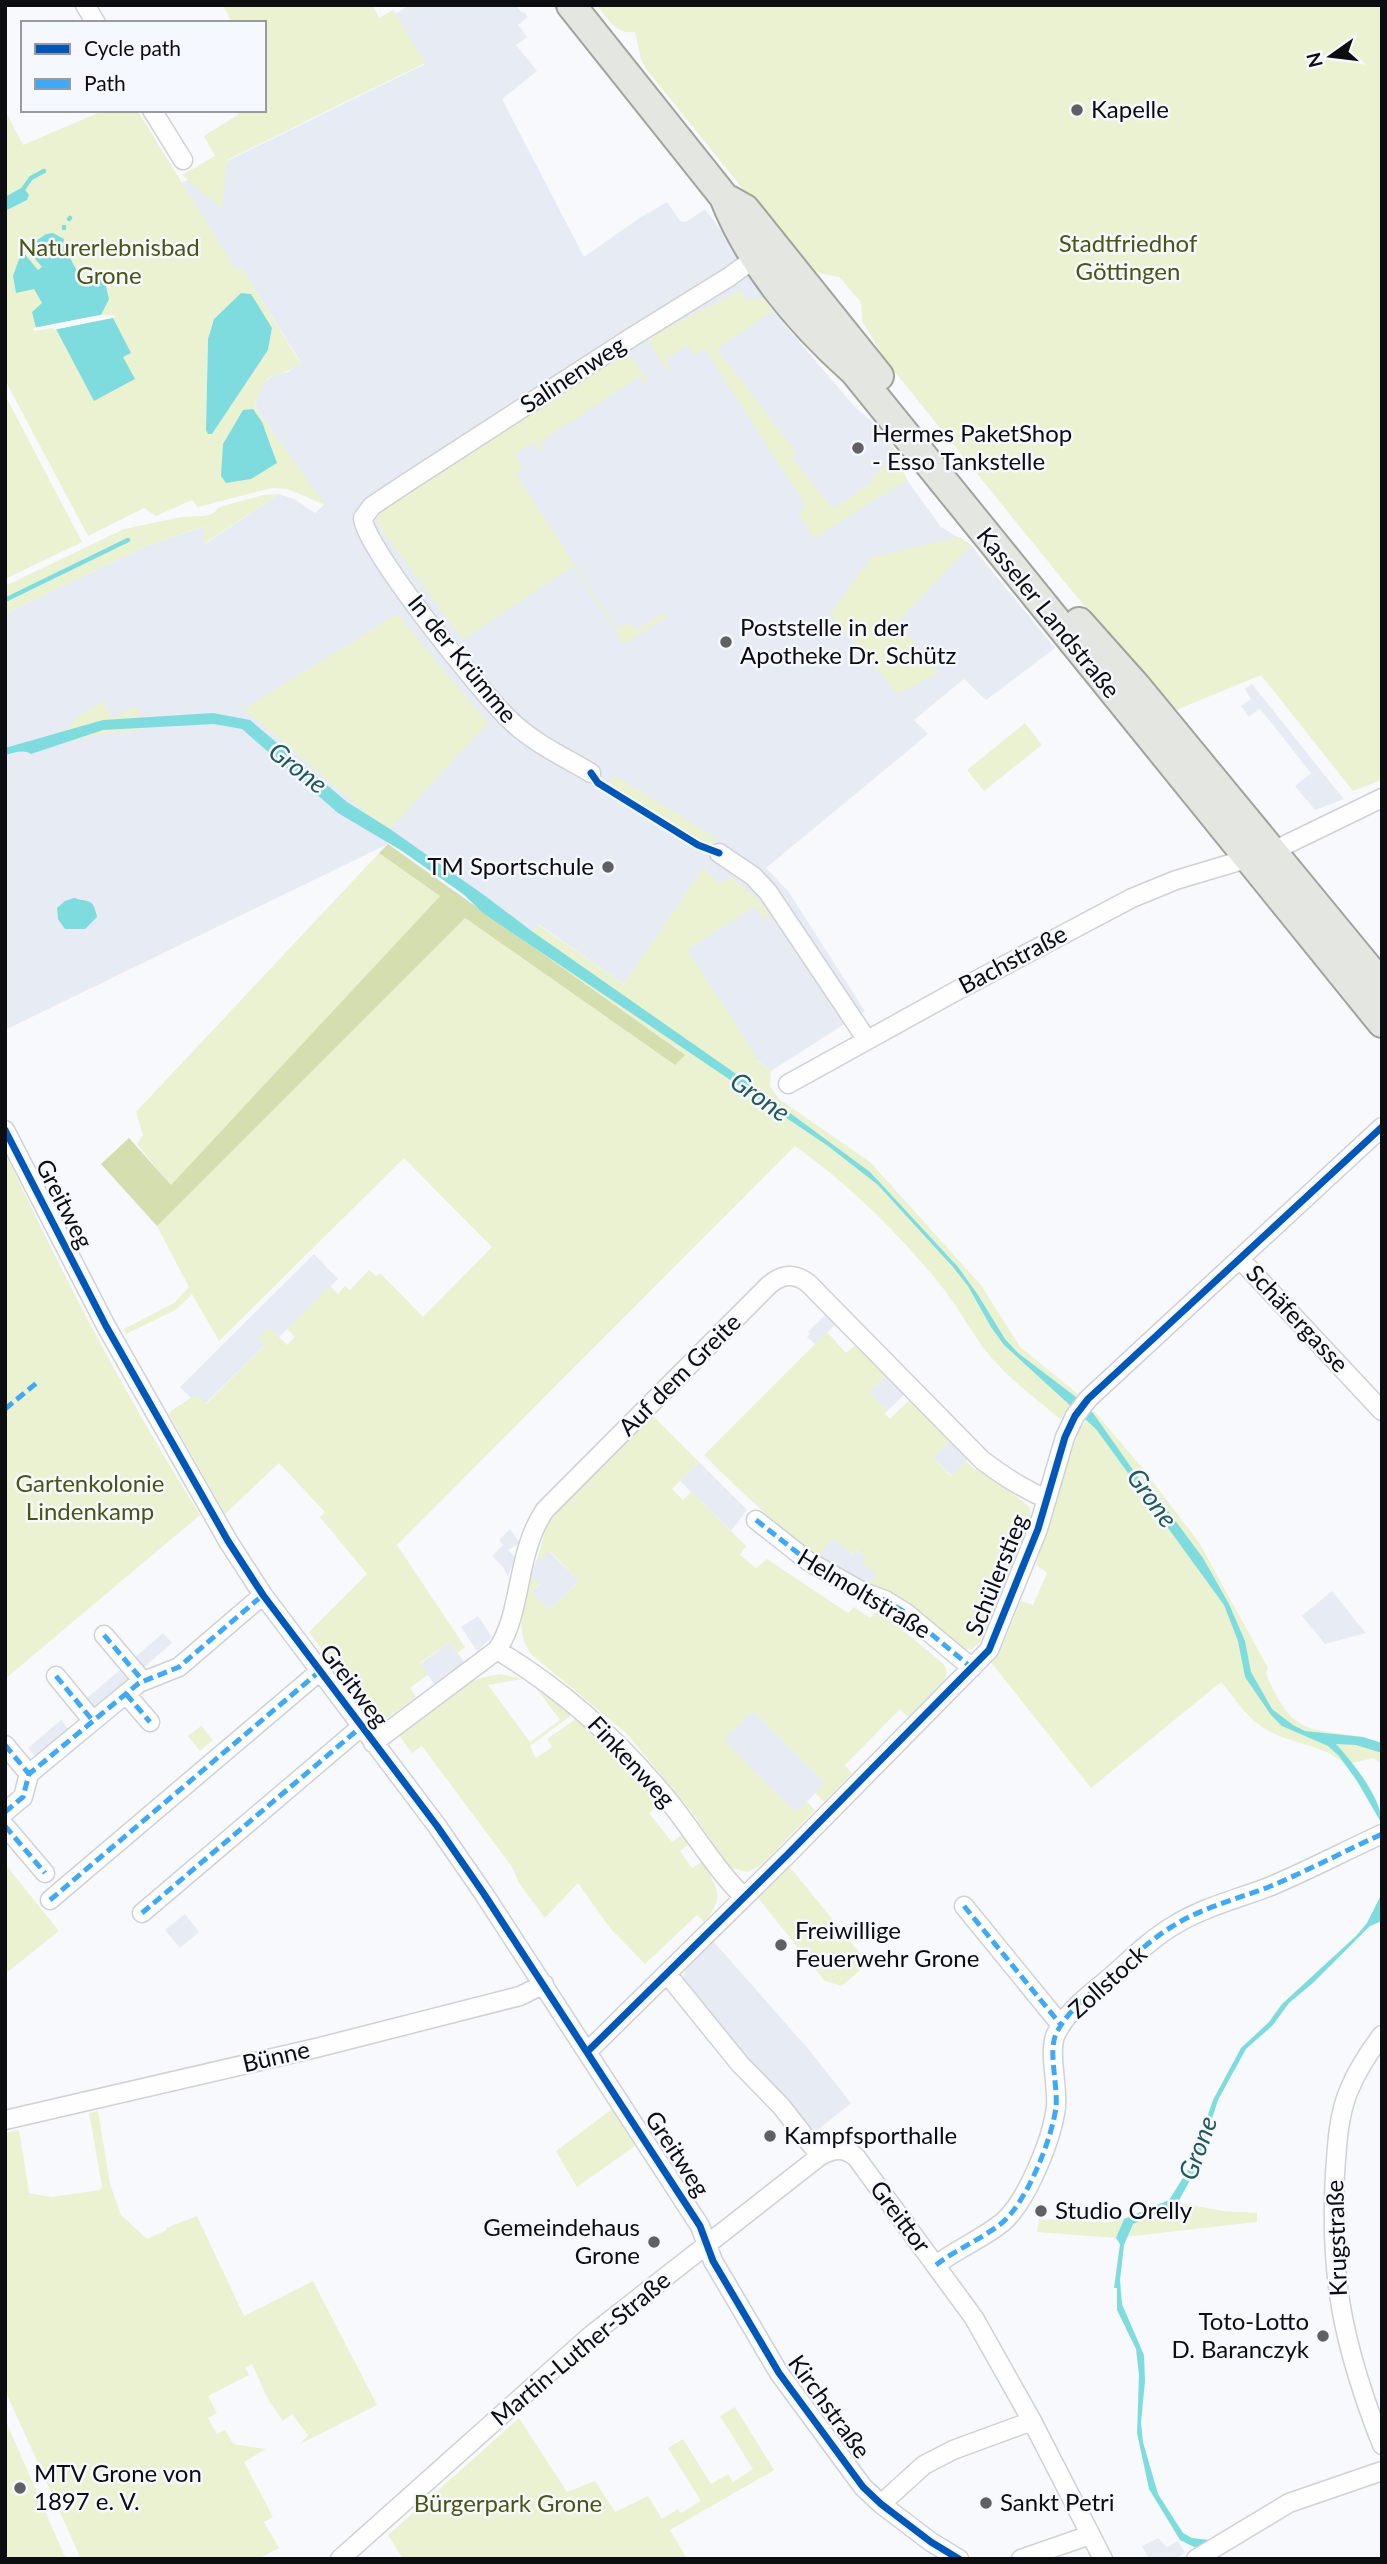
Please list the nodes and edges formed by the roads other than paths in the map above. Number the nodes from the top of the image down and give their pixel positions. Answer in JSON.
{"nodes":[{"id":1,"x":85,"y":5,"type":"edge"},
{"id":2,"x":571,"y":5,"type":"edge"},
{"id":3,"x":95,"y":21,"type":"edge"},
{"id":4,"x":153,"y":112,"type":"edge"},
{"id":5,"x":183,"y":160,"type":"dead end"},
{"id":6,"x":764,"y":252,"type":"junction"},
{"id":7,"x":372,"y":506,"type":"joint"},
{"id":8,"x":590,"y":773,"type":"dead end"},
{"id":9,"x":1382,"y":798,"type":"edge"},
{"id":10,"x":719,"y":853,"type":"dead end"},
{"id":11,"x":1260,"y":855,"type":"junction"},
{"id":12,"x":1382,"y":985,"type":"edge"},
{"id":13,"x":1382,"y":1023,"type":"edge"},
{"id":14,"x":867,"y":1040,"type":"junction"},
{"id":15,"x":788,"y":1084,"type":"dead end"},
{"id":16,"x":1382,"y":1127,"type":"edge"},
{"id":17,"x":5,"y":1130,"type":"edge"},
{"id":18,"x":1240,"y":1259,"type":"junction"},
{"id":19,"x":1382,"y":1411,"type":"edge"},
{"id":20,"x":1047,"y":1499,"type":"junction"},
{"id":21,"x":756,"y":1520,"type":"dead end"},
{"id":22,"x":263,"y":1595,"type":"junction"},
{"id":23,"x":104,"y":1635,"type":"dead end"},
{"id":24,"x":497,"y":1650,"type":"junction"},
{"id":25,"x":972,"y":1668,"type":"junction"},
{"id":26,"x":320,"y":1671,"type":"junction"},
{"id":27,"x":56,"y":1676,"type":"dead end"},
{"id":28,"x":143,"y":1681,"type":"junction"},
{"id":29,"x":126,"y":1694,"type":"junction"},
{"id":30,"x":93,"y":1721,"type":"junction"},
{"id":31,"x":150,"y":1722,"type":"dead end"},
{"id":32,"x":361,"y":1727,"type":"junction"},
{"id":33,"x":373,"y":1743,"type":"junction"},
{"id":34,"x":5,"y":1745,"type":"edge"},
{"id":35,"x":29,"y":1774,"type":"junction"},
{"id":36,"x":5,"y":1812,"type":"edge"},
{"id":37,"x":5,"y":1826,"type":"edge"},
{"id":38,"x":1382,"y":1834,"type":"edge"},
{"id":39,"x":45,"y":1873,"type":"dead end"},
{"id":40,"x":744,"y":1897,"type":"junction"},
{"id":41,"x":50,"y":1900,"type":"dead end"},
{"id":42,"x":964,"y":1906,"type":"dead end"},
{"id":43,"x":142,"y":1913,"type":"dead end"},
{"id":44,"x":667,"y":1974,"type":"junction"},
{"id":45,"x":544,"y":1984,"type":"junction"},
{"id":46,"x":1061,"y":2025,"type":"junction"},
{"id":47,"x":1382,"y":2035,"type":"edge"},
{"id":48,"x":588,"y":2051,"type":"junction"},
{"id":49,"x":5,"y":2120,"type":"edge"},
{"id":50,"x":825,"y":2153,"type":"junction"},
{"id":51,"x":706,"y":2243,"type":"junction"},
{"id":52,"x":936,"y":2265,"type":"junction"},
{"id":53,"x":1032,"y":2421,"type":"junction"},
{"id":54,"x":1382,"y":2445,"type":"edge"},
{"id":55,"x":1382,"y":2471,"type":"edge"},
{"id":56,"x":881,"y":2504,"type":"junction"},
{"id":57,"x":1090,"y":2535,"type":"junction"},
{"id":58,"x":340,"y":2559,"type":"edge"},
{"id":59,"x":959,"y":2559,"type":"edge"},
{"id":60,"x":1021,"y":2559,"type":"edge"},
{"id":61,"x":1103,"y":2559,"type":"edge"},
{"id":62,"x":1196,"y":2559,"type":"edge"}],
"edges":[{"from":1,"to":3,"type":"street"},
{"from":2,"to":6,"type":"main road","name":"Kasseler Landstraße"},
{"from":4,"to":5,"type":"street"},
{"from":6,"to":7,"type":"street","name":"Salinenweg"},
{"from":6,"to":11,"type":"main road","name":"Kasseler Landstraße"},
{"from":7,"to":8,"type":"street","name":"In der Krümme"},
{"from":9,"to":11,"type":"street","name":"Bachstraße"},
{"from":10,"to":14,"type":"street"},
{"from":11,"to":12,"type":"main road","name":"Kasseler Landstraße"},
{"from":11,"to":13,"type":"main road","name":"Kasseler Landstraße"},
{"from":11,"to":14,"type":"street","name":"Bachstraße"},
{"from":14,"to":15,"type":"street","name":"Bachstraße"},
{"from":16,"to":18,"type":"street","name":"Schülerstieg"},
{"from":17,"to":22,"type":"street","name":"Greitweg"},
{"from":18,"to":19,"type":"street","name":"Schäfergasse"},
{"from":18,"to":20,"type":"street","name":"Schülerstieg"},
{"from":20,"to":24,"type":"street","name":"Auf dem Greite"},
{"from":20,"to":25,"type":"street","name":"Schülerstieg"},
{"from":21,"to":25,"type":"street","name":"Helmoltstraße"},
{"from":22,"to":26,"type":"street","name":"Greitweg"},
{"from":22,"to":28,"type":"street"},
{"from":23,"to":28,"type":"street"},
{"from":24,"to":33,"type":"street"},
{"from":24,"to":40,"type":"street","name":"Finkenweg"},
{"from":25,"to":40,"type":"street","name":"Schülerstieg"},
{"from":26,"to":32,"type":"street","name":"Greitweg"},
{"from":26,"to":41,"type":"street"},
{"from":27,"to":30,"type":"street"},
{"from":28,"to":29,"type":"street"},
{"from":29,"to":30,"type":"street"},
{"from":29,"to":31,"type":"street"},
{"from":30,"to":35,"type":"street"},
{"from":32,"to":33,"type":"street","name":"Greitweg"},
{"from":32,"to":43,"type":"street","name":"Greitweg"},
{"from":33,"to":45,"type":"street","name":"Greitweg"},
{"from":34,"to":35,"type":"street"},
{"from":35,"to":36,"type":"street"},
{"from":37,"to":39,"type":"street"},
{"from":38,"to":46,"type":"street","name":"Zollstock"},
{"from":40,"to":44,"type":"street","name":"Schülerstieg"},
{"from":42,"to":46,"type":"street"},
{"from":44,"to":48,"type":"street","name":"Schülerstieg"},
{"from":44,"to":50,"type":"street"},
{"from":45,"to":48,"type":"street","name":"Greitweg"},
{"from":45,"to":49,"type":"street","name":"Bünne"},
{"from":46,"to":52,"type":"street","name":"Zollstock"},
{"from":47,"to":54,"type":"street","name":"Krugstraße"},
{"from":48,"to":51,"type":"street","name":"Greitweg"},
{"from":50,"to":51,"type":"street","name":"Martin-Luther-Straße"},
{"from":50,"to":52,"type":"street","name":"Greittor"},
{"from":51,"to":56,"type":"street","name":"Kirchstraße"},
{"from":51,"to":58,"type":"street","name":"Martin-Luther-Straße"},
{"from":52,"to":53,"type":"street","name":"Greittor"},
{"from":53,"to":56,"type":"street"},
{"from":53,"to":57,"type":"street","name":"Greittor"},
{"from":55,"to":62,"type":"street"},
{"from":56,"to":59,"type":"street","name":"Kirchstraße"},
{"from":57,"to":60,"type":"street"},
{"from":57,"to":61,"type":"street","name":"Greittor"}]}
